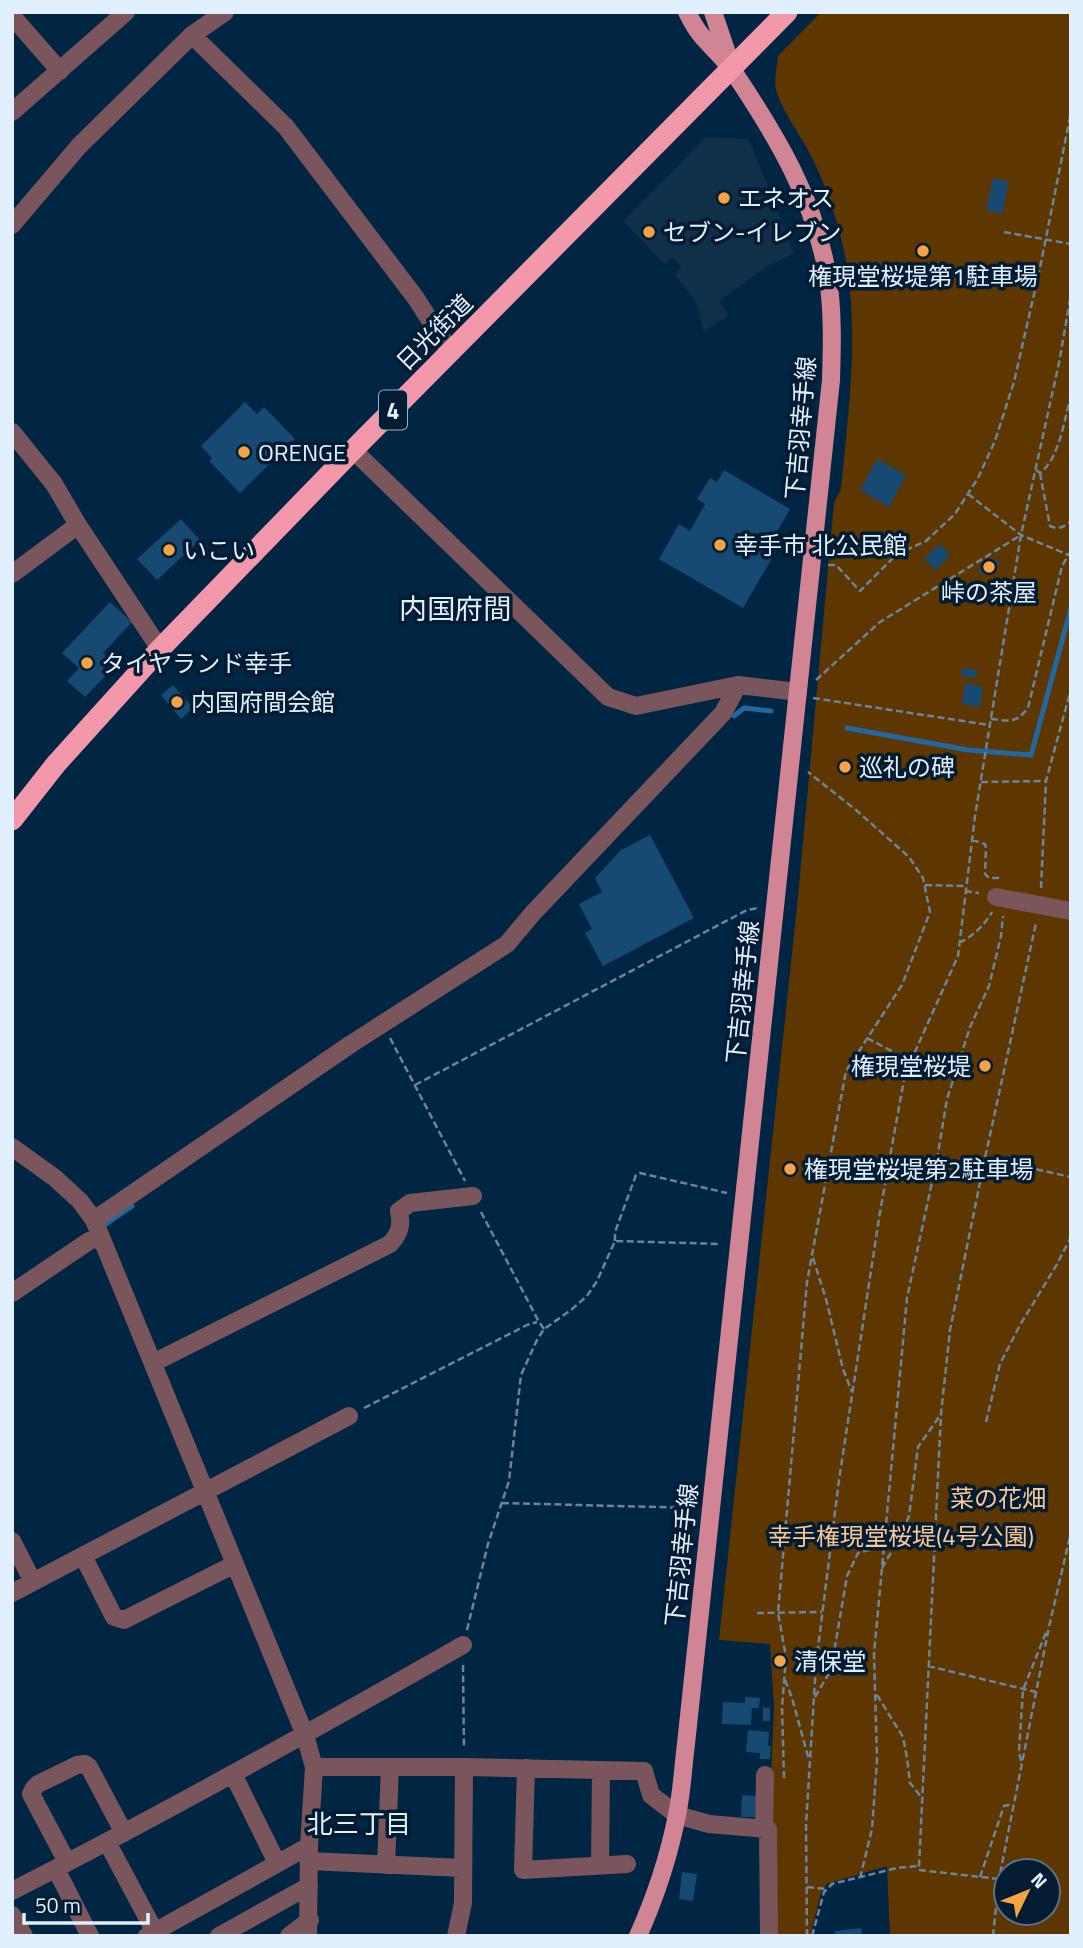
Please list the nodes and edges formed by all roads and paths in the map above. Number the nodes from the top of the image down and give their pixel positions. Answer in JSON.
{"nodes":[{"id":1,"x":125,"y":12,"type":"edge"},
{"id":2,"x":225,"y":12,"type":"edge"},
{"id":3,"x":687,"y":12,"type":"edge"},
{"id":4,"x":713,"y":12,"type":"edge"},
{"id":5,"x":787,"y":12,"type":"edge"},
{"id":6,"x":12,"y":16,"type":"edge"},
{"id":7,"x":192,"y":35,"type":"junction"},
{"id":8,"x":732,"y":68,"type":"junction"},
{"id":9,"x":60,"y":71,"type":"junction"},
{"id":10,"x":12,"y":112,"type":"edge"},
{"id":11,"x":1071,"y":112,"type":"edge"},
{"id":12,"x":12,"y":225,"type":"edge"},
{"id":13,"x":1004,"y":232,"type":"dead end"},
{"id":14,"x":1045,"y":239,"type":"junction"},
{"id":15,"x":1071,"y":244,"type":"edge"},
{"id":16,"x":1071,"y":294,"type":"edge"},
{"id":17,"x":451,"y":353,"type":"junction"},
{"id":18,"x":1071,"y":396,"type":"edge"},
{"id":19,"x":13,"y":436,"type":"edge"},
{"id":20,"x":353,"y":450,"type":"junction"},
{"id":21,"x":1036,"y":470,"type":"junction"},
{"id":22,"x":1040,"y":473,"type":"junction"},
{"id":23,"x":968,"y":494,"type":"junction"},
{"id":24,"x":1071,"y":521,"type":"edge"},
{"id":25,"x":78,"y":525,"type":"junction"},
{"id":26,"x":1021,"y":535,"type":"junction"},
{"id":27,"x":1070,"y":554,"type":"edge"},
{"id":28,"x":825,"y":566,"type":"dead end"},
{"id":29,"x":12,"y":574,"type":"edge"},
{"id":30,"x":160,"y":649,"type":"junction"},
{"id":31,"x":814,"y":682,"type":"dead end"},
{"id":32,"x":738,"y":685,"type":"junction"},
{"id":33,"x":1071,"y":689,"type":"edge"},
{"id":34,"x":805,"y":695,"type":"junction"},
{"id":35,"x":992,"y":719,"type":"junction"},
{"id":36,"x":990,"y":725,"type":"junction"},
{"id":37,"x":805,"y":770,"type":"dead end"},
{"id":38,"x":1046,"y":781,"type":"junction"},
{"id":39,"x":981,"y":782,"type":"junction"},
{"id":40,"x":12,"y":820,"type":"edge"},
{"id":41,"x":972,"y":840,"type":"junction"},
{"id":42,"x":925,"y":885,"type":"junction"},
{"id":43,"x":965,"y":886,"type":"junction"},
{"id":44,"x":1001,"y":898,"type":"junction"},
{"id":45,"x":1040,"y":905,"type":"junction"},
{"id":46,"x":775,"y":908,"type":"junction"},
{"id":47,"x":1071,"y":911,"type":"edge"},
{"id":48,"x":959,"y":943,"type":"junction"},
{"id":49,"x":383,"y":1023,"type":"junction"},
{"id":50,"x":867,"y":1038,"type":"junction"},
{"id":51,"x":911,"y":1061,"type":"junction"},
{"id":52,"x":415,"y":1085,"type":"junction"},
{"id":53,"x":12,"y":1147,"type":"edge"},
{"id":54,"x":985,"y":1158,"type":"junction"},
{"id":55,"x":1071,"y":1177,"type":"edge"},
{"id":56,"x":473,"y":1196,"type":"junction"},
{"id":57,"x":744,"y":1198,"type":"junction"},
{"id":58,"x":94,"y":1220,"type":"junction"},
{"id":59,"x":101,"y":1237,"type":"junction"},
{"id":60,"x":1071,"y":1237,"type":"edge"},
{"id":61,"x":615,"y":1241,"type":"junction"},
{"id":62,"x":739,"y":1245,"type":"junction"},
{"id":63,"x":812,"y":1254,"type":"junction"},
{"id":64,"x":12,"y":1293,"type":"edge"},
{"id":65,"x":538,"y":1322,"type":"junction"},
{"id":66,"x":544,"y":1329,"type":"junction"},
{"id":67,"x":153,"y":1363,"type":"junction"},
{"id":68,"x":852,"y":1395,"type":"junction"},
{"id":69,"x":941,"y":1414,"type":"junction"},
{"id":70,"x":349,"y":1416,"type":"joint"},
{"id":71,"x":986,"y":1422,"type":"dead end"},
{"id":72,"x":205,"y":1490,"type":"junction"},
{"id":73,"x":502,"y":1503,"type":"junction"},
{"id":74,"x":710,"y":1509,"type":"junction"},
{"id":75,"x":1071,"y":1532,"type":"edge"},
{"id":76,"x":12,"y":1541,"type":"edge"},
{"id":77,"x":884,"y":1546,"type":"junction"},
{"id":78,"x":83,"y":1556,"type":"junction"},
{"id":79,"x":235,"y":1564,"type":"junction"},
{"id":80,"x":882,"y":1570,"type":"junction"},
{"id":81,"x":33,"y":1582,"type":"junction"},
{"id":82,"x":12,"y":1593,"type":"edge"},
{"id":83,"x":822,"y":1612,"type":"junction"},
{"id":84,"x":757,"y":1613,"type":"dead end"},
{"id":85,"x":778,"y":1613,"type":"junction"},
{"id":86,"x":1049,"y":1627,"type":"junction"},
{"id":87,"x":463,"y":1645,"type":"junction"},
{"id":88,"x":928,"y":1666,"type":"junction"},
{"id":89,"x":785,"y":1678,"type":"junction"},
{"id":90,"x":1023,"y":1690,"type":"junction"},
{"id":91,"x":876,"y":1692,"type":"junction"},
{"id":92,"x":1036,"y":1692,"type":"junction"},
{"id":93,"x":814,"y":1699,"type":"junction"},
{"id":94,"x":304,"y":1735,"type":"junction"},
{"id":95,"x":810,"y":1763,"type":"junction"},
{"id":96,"x":1021,"y":1766,"type":"junction"},
{"id":97,"x":314,"y":1767,"type":"junction"},
{"id":98,"x":390,"y":1767,"type":"junction"},
{"id":99,"x":464,"y":1767,"type":"junction"},
{"id":100,"x":526,"y":1768,"type":"junction"},
{"id":101,"x":601,"y":1770,"type":"junction"},
{"id":102,"x":233,"y":1774,"type":"junction"},
{"id":103,"x":765,"y":1775,"type":"dead end"},
{"id":104,"x":783,"y":1784,"type":"dead end"},
{"id":105,"x":922,"y":1799,"type":"junction"},
{"id":106,"x":1014,"y":1803,"type":"junction"},
{"id":107,"x":677,"y":1815,"type":"junction"},
{"id":108,"x":764,"y":1829,"type":"junction"},
{"id":109,"x":124,"y":1833,"type":"junction"},
{"id":110,"x":107,"y":1842,"type":"junction"},
{"id":111,"x":309,"y":1854,"type":"junction"},
{"id":112,"x":1003,"y":1857,"type":"edge"},
{"id":113,"x":277,"y":1863,"type":"junction"},
{"id":114,"x":627,"y":1864,"type":"dead end"},
{"id":115,"x":62,"y":1865,"type":"junction"},
{"id":116,"x":386,"y":1865,"type":"junction"},
{"id":117,"x":600,"y":1865,"type":"junction"},
{"id":118,"x":919,"y":1866,"type":"junction"},
{"id":119,"x":463,"y":1868,"type":"junction"},
{"id":120,"x":980,"y":1877,"type":"junction"},
{"id":121,"x":860,"y":1878,"type":"junction"},
{"id":122,"x":992,"y":1878,"type":"edge"},
{"id":123,"x":309,"y":1886,"type":"junction"},
{"id":124,"x":807,"y":1887,"type":"junction"},
{"id":125,"x":828,"y":1889,"type":"junction"},
{"id":126,"x":12,"y":1891,"type":"edge"},
{"id":127,"x":12,"y":1915,"type":"edge"},
{"id":128,"x":309,"y":1928,"type":"edge"},
{"id":129,"x":151,"y":1934,"type":"edge"},
{"id":130,"x":23,"y":1936,"type":"edge"},
{"id":131,"x":90,"y":1936,"type":"edge"},
{"id":132,"x":219,"y":1936,"type":"edge"},
{"id":133,"x":289,"y":1936,"type":"edge"},
{"id":134,"x":456,"y":1936,"type":"edge"},
{"id":135,"x":638,"y":1936,"type":"edge"},
{"id":136,"x":769,"y":1936,"type":"edge"},
{"id":137,"x":807,"y":1936,"type":"edge"},
{"id":138,"x":812,"y":1936,"type":"edge"}],
"edges":[{"from":1,"to":9,"type":"street"},
{"from":2,"to":7,"type":"street"},
{"from":3,"to":8,"type":"main road"},
{"from":4,"to":8,"type":"main road"},
{"from":5,"to":8,"type":"highway","name":"日光街道","number":"4"},
{"from":6,"to":9,"type":"street"},
{"from":7,"to":12,"type":"street"},
{"from":7,"to":17,"type":"street"},
{"from":8,"to":17,"type":"highway","name":"日光街道","number":"4"},
{"from":8,"to":34,"type":"main road","name":"下吉羽幸手線"},
{"from":9,"to":10,"type":"street"},
{"from":11,"to":14,"type":"path"},
{"from":13,"to":14,"type":"path"},
{"from":14,"to":15,"type":"path"},
{"from":14,"to":23,"type":"path"},
{"from":16,"to":21,"type":"path"},
{"from":17,"to":20,"type":"highway","name":"日光街道","number":"4"},
{"from":18,"to":22,"type":"path"},
{"from":19,"to":25,"type":"street"},
{"from":20,"to":30,"type":"highway","name":"日光街道","number":"4"},
{"from":20,"to":32,"type":"street"},
{"from":21,"to":22,"type":"path"},
{"from":21,"to":26,"type":"path"},
{"from":22,"to":24,"type":"path"},
{"from":23,"to":26,"type":"path"},
{"from":23,"to":28,"type":"path"},
{"from":25,"to":29,"type":"street"},
{"from":25,"to":30,"type":"street"},
{"from":26,"to":27,"type":"path"},
{"from":26,"to":31,"type":"path"},
{"from":26,"to":35,"type":"path"},
{"from":27,"to":35,"type":"path"},
{"from":30,"to":40,"type":"highway","name":"日光街道","number":"4"},
{"from":32,"to":34,"type":"street"},
{"from":32,"to":49,"type":"street"},
{"from":33,"to":38,"type":"path"},
{"from":34,"to":36,"type":"path"},
{"from":34,"to":46,"type":"main road","name":"下吉羽幸手線"},
{"from":35,"to":36,"type":"path"},
{"from":36,"to":39,"type":"path"},
{"from":37,"to":42,"type":"path"},
{"from":38,"to":39,"type":"path"},
{"from":38,"to":45,"type":"path"},
{"from":39,"to":41,"type":"path"},
{"from":41,"to":43,"type":"path"},
{"from":41,"to":44,"type":"path"},
{"from":42,"to":43,"type":"path"},
{"from":42,"to":50,"type":"path"},
{"from":43,"to":48,"type":"path"},
{"from":44,"to":45,"type":"street"},
{"from":44,"to":48,"type":"path"},
{"from":44,"to":77,"type":"path"},
{"from":45,"to":47,"type":"street"},
{"from":45,"to":54,"type":"path"},
{"from":46,"to":52,"type":"path"},
{"from":46,"to":57,"type":"main road","name":"下吉羽幸手線"},
{"from":48,"to":51,"type":"path"},
{"from":49,"to":52,"type":"path"},
{"from":49,"to":58,"type":"street"},
{"from":50,"to":51,"type":"path"},
{"from":50,"to":63,"type":"path"},
{"from":51,"to":68,"type":"path"},
{"from":52,"to":56,"type":"path"},
{"from":53,"to":58,"type":"street"},
{"from":54,"to":55,"type":"path"},
{"from":54,"to":69,"type":"path"},
{"from":56,"to":65,"type":"path"},
{"from":56,"to":67,"type":"street"},
{"from":57,"to":61,"type":"path"},
{"from":57,"to":62,"type":"main road","name":"下吉羽幸手線"},
{"from":58,"to":59,"type":"street"},
{"from":59,"to":64,"type":"street"},
{"from":59,"to":67,"type":"street"},
{"from":60,"to":71,"type":"path"},
{"from":61,"to":62,"type":"path"},
{"from":61,"to":66,"type":"path"},
{"from":62,"to":74,"type":"main road","name":"下吉羽幸手線"},
{"from":63,"to":68,"type":"path"},
{"from":63,"to":85,"type":"path"},
{"from":65,"to":66,"type":"path"},
{"from":65,"to":70,"type":"path"},
{"from":66,"to":73,"type":"path"},
{"from":67,"to":72,"type":"street"},
{"from":68,"to":83,"type":"path"},
{"from":69,"to":80,"type":"path"},
{"from":69,"to":88,"type":"path"},
{"from":70,"to":72,"type":"street"},
{"from":72,"to":78,"type":"street"},
{"from":72,"to":79,"type":"street"},
{"from":73,"to":74,"type":"path"},
{"from":73,"to":87,"type":"path"},
{"from":74,"to":107,"type":"main road","name":"下吉羽幸手線"},
{"from":75,"to":86,"type":"path"},
{"from":76,"to":81,"type":"street"},
{"from":77,"to":80,"type":"path"},
{"from":77,"to":93,"type":"path"},
{"from":78,"to":79,"type":"street"},
{"from":78,"to":81,"type":"street"},
{"from":79,"to":94,"type":"street"},
{"from":80,"to":91,"type":"path"},
{"from":81,"to":82,"type":"street"},
{"from":83,"to":85,"type":"path"},
{"from":83,"to":93,"type":"path"},
{"from":84,"to":85,"type":"path"},
{"from":85,"to":89,"type":"path"},
{"from":86,"to":90,"type":"path"},
{"from":86,"to":92,"type":"path"},
{"from":87,"to":94,"type":"street"},
{"from":87,"to":99,"type":"path"},
{"from":88,"to":90,"type":"path"},
{"from":88,"to":105,"type":"path"},
{"from":89,"to":95,"type":"path"},
{"from":89,"to":104,"type":"path"},
{"from":90,"to":92,"type":"path"},
{"from":90,"to":96,"type":"path"},
{"from":91,"to":105,"type":"path"},
{"from":91,"to":121,"type":"path"},
{"from":92,"to":96,"type":"path"},
{"from":93,"to":95,"type":"path"},
{"from":94,"to":97,"type":"street"},
{"from":94,"to":102,"type":"street"},
{"from":95,"to":124,"type":"path"},
{"from":96,"to":106,"type":"path"},
{"from":97,"to":98,"type":"street"},
{"from":97,"to":111,"type":"street"},
{"from":98,"to":99,"type":"street"},
{"from":98,"to":116,"type":"street"},
{"from":99,"to":100,"type":"street"},
{"from":99,"to":119,"type":"street"},
{"from":100,"to":101,"type":"street"},
{"from":100,"to":117,"type":"street"},
{"from":101,"to":107,"type":"street"},
{"from":101,"to":117,"type":"street"},
{"from":102,"to":109,"type":"street"},
{"from":102,"to":113,"type":"street"},
{"from":103,"to":108,"type":"street"},
{"from":105,"to":118,"type":"path"},
{"from":106,"to":112,"type":"path"},
{"from":106,"to":120,"type":"path"},
{"from":107,"to":108,"type":"street"},
{"from":107,"to":135,"type":"main road","name":"下吉羽幸手線"},
{"from":108,"to":136,"type":"street"},
{"from":109,"to":110,"type":"street"},
{"from":109,"to":115,"type":"street"},
{"from":110,"to":115,"type":"street"},
{"from":110,"to":129,"type":"street"},
{"from":111,"to":113,"type":"street"},
{"from":111,"to":116,"type":"street"},
{"from":111,"to":123,"type":"street"},
{"from":113,"to":129,"type":"street"},
{"from":114,"to":117,"type":"street"},
{"from":115,"to":126,"type":"street"},
{"from":115,"to":131,"type":"street"},
{"from":116,"to":119,"type":"street"},
{"from":118,"to":120,"type":"path"},
{"from":118,"to":121,"type":"path"},
{"from":119,"to":134,"type":"street"},
{"from":120,"to":122,"type":"path"},
{"from":121,"to":125,"type":"path"},
{"from":123,"to":128,"type":"street"},
{"from":123,"to":132,"type":"street"},
{"from":124,"to":125,"type":"path"},
{"from":124,"to":137,"type":"path"},
{"from":125,"to":138,"type":"path"},
{"from":127,"to":130,"type":"street"},
{"from":128,"to":133,"type":"street"}]}
